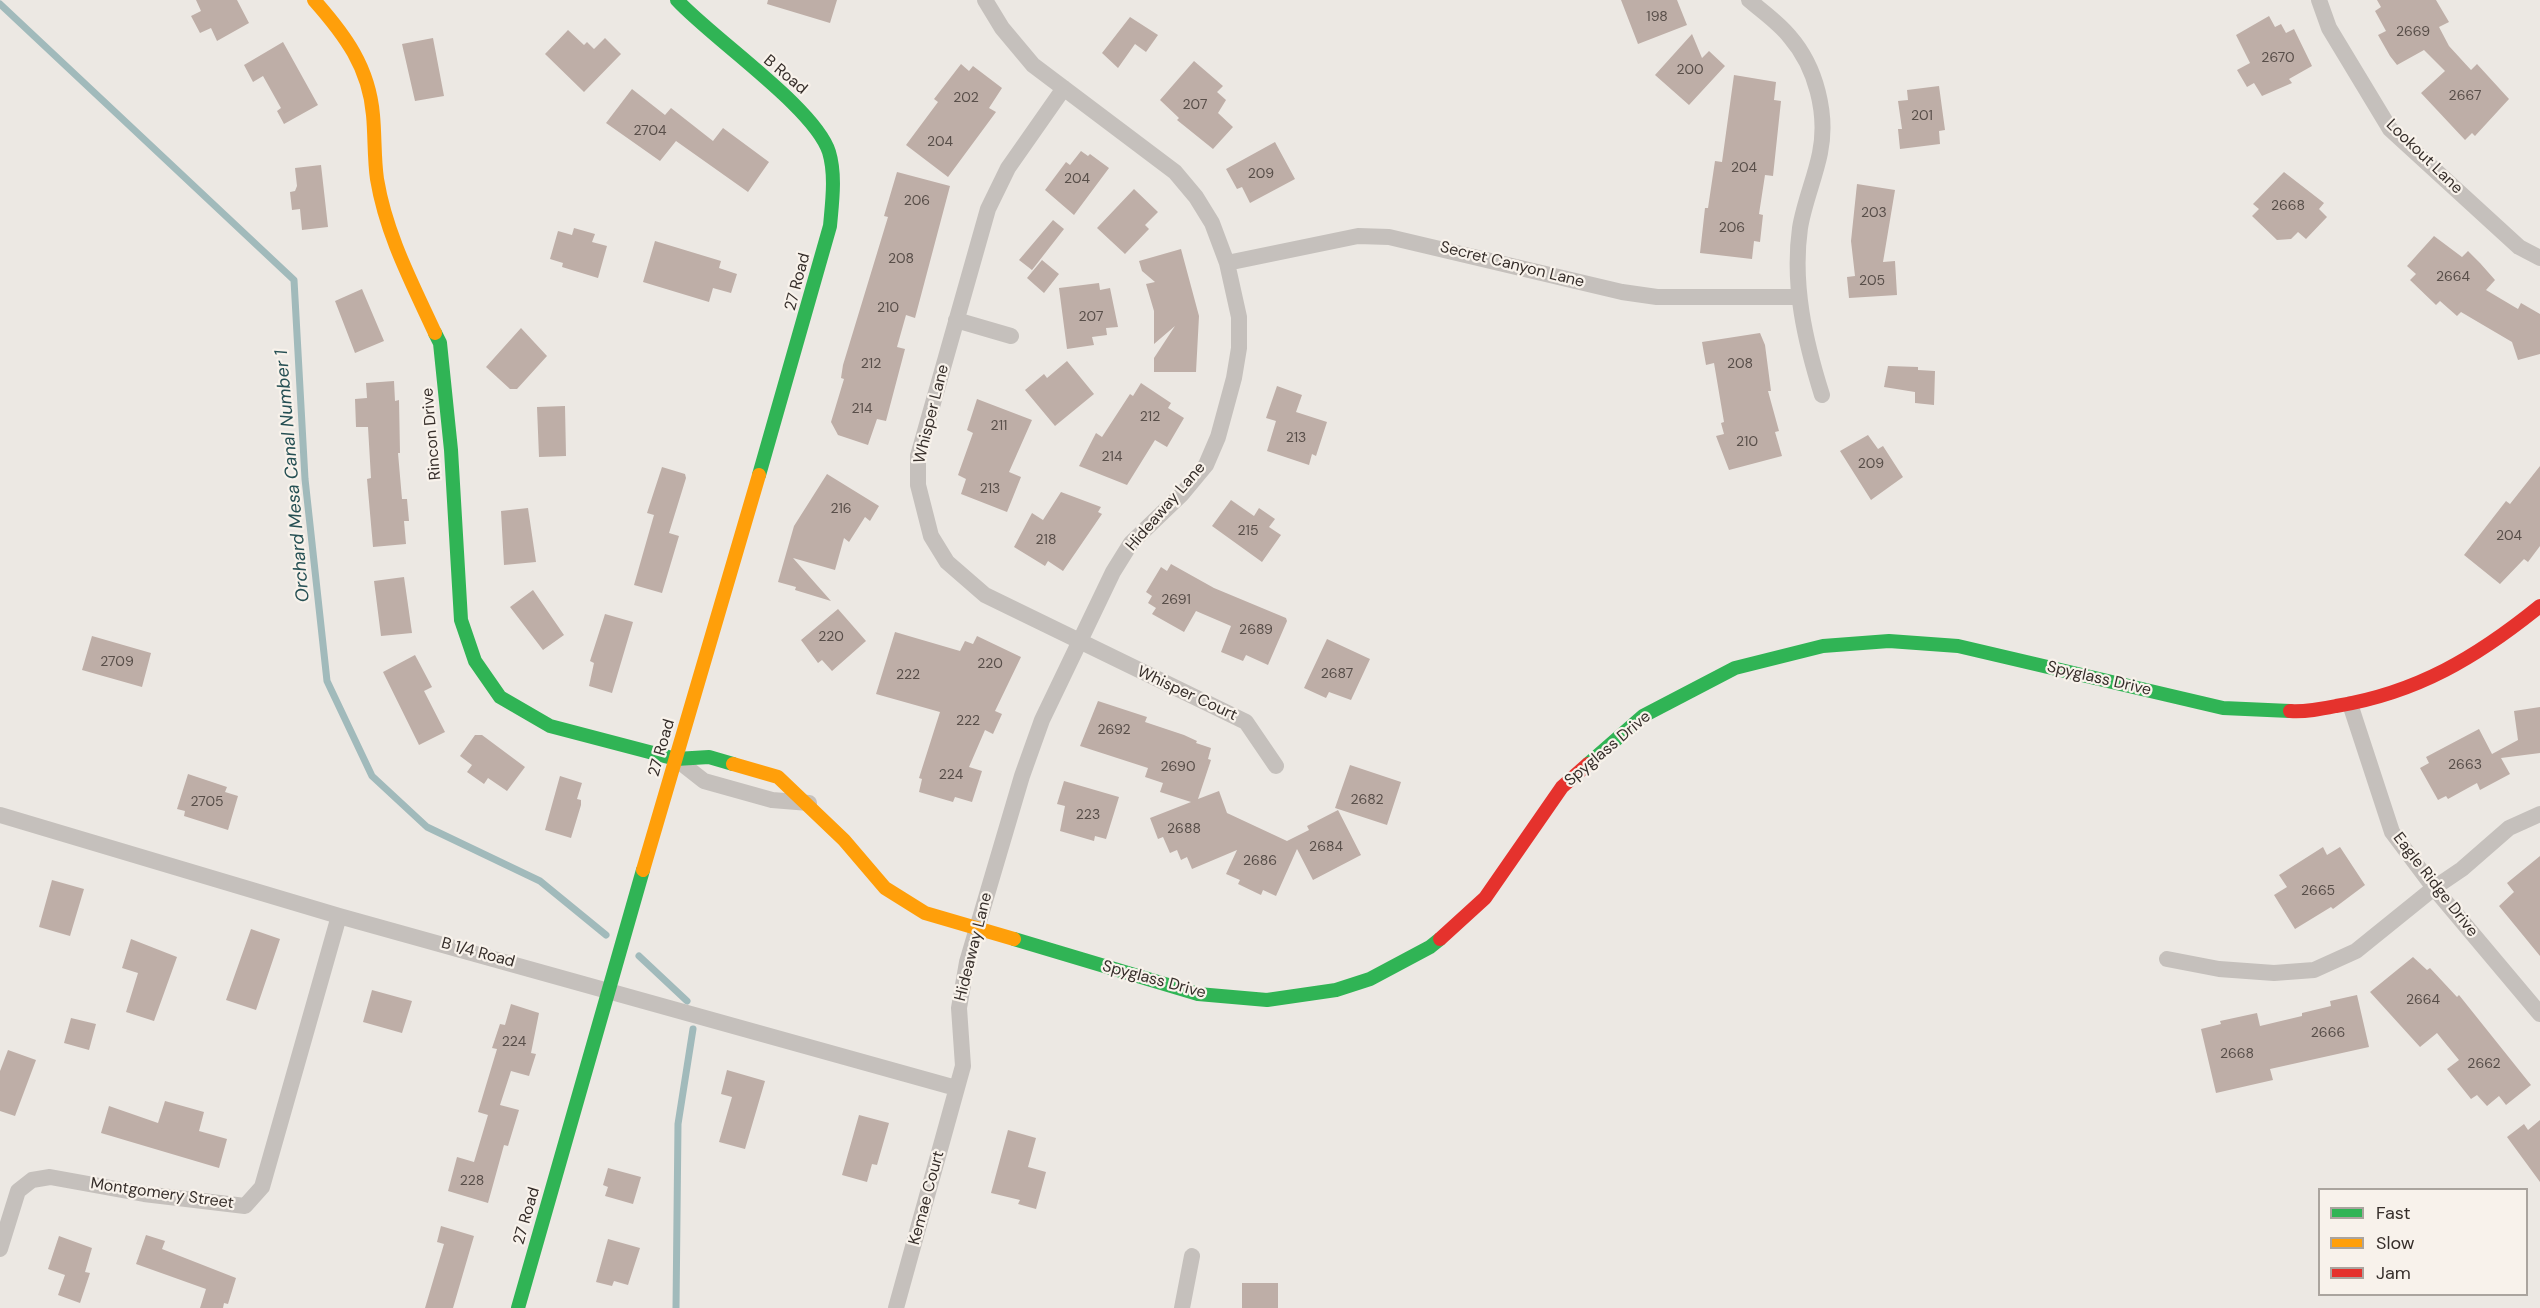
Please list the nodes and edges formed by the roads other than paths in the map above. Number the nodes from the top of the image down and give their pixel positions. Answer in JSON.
{"nodes":[{"id":1,"x":314,"y":0,"type":"edge"},
{"id":2,"x":677,"y":0,"type":"edge"},
{"id":3,"x":985,"y":0,"type":"edge"},
{"id":4,"x":1749,"y":0,"type":"edge"},
{"id":5,"x":2319,"y":0,"type":"edge"},
{"id":6,"x":1064,"y":88,"type":"junction"},
{"id":7,"x":833,"y":198,"type":"joint"},
{"id":8,"x":2540,"y":258,"type":"edge"},
{"id":9,"x":1227,"y":263,"type":"junction"},
{"id":10,"x":1799,"y":297,"type":"junction"},
{"id":11,"x":956,"y":321,"type":"junction"},
{"id":12,"x":1011,"y":336,"type":"dead end"},
{"id":13,"x":1822,"y":395,"type":"dead end"},
{"id":14,"x":2540,"y":606,"type":"edge"},
{"id":15,"x":1080,"y":643,"type":"junction"},
{"id":16,"x":2350,"y":704,"type":"junction"},
{"id":17,"x":676,"y":759,"type":"junction"},
{"id":18,"x":1276,"y":766,"type":"dead end"},
{"id":19,"x":809,"y":804,"type":"junction"},
{"id":20,"x":2540,"y":814,"type":"edge"},
{"id":21,"x":0,"y":815,"type":"edge"},
{"id":22,"x":2434,"y":888,"type":"junction"},
{"id":23,"x":339,"y":916,"type":"junction"},
{"id":24,"x":976,"y":930,"type":"junction"},
{"id":25,"x":2167,"y":959,"type":"dead end"},
{"id":26,"x":608,"y":990,"type":"junction"},
{"id":27,"x":2540,"y":1014,"type":"edge"},
{"id":28,"x":956,"y":1088,"type":"junction"},
{"id":29,"x":0,"y":1249,"type":"edge"},
{"id":30,"x":1192,"y":1256,"type":"dead end"},
{"id":31,"x":518,"y":1308,"type":"edge"},
{"id":32,"x":896,"y":1308,"type":"edge"},
{"id":33,"x":1182,"y":1308,"type":"edge"}],
"edges":[{"from":1,"to":17,"type":"street","name":"Rincon Drive"},
{"from":2,"to":7,"type":"street","name":"B Road"},
{"from":3,"to":6,"type":"street","name":"Hideaway Lane"},
{"from":4,"to":10,"type":"street"},
{"from":5,"to":8,"type":"street","name":"Lookout Lane"},
{"from":6,"to":9,"type":"street","name":"Hideaway Lane"},
{"from":6,"to":11,"type":"street","name":"Whisper Lane"},
{"from":7,"to":17,"type":"street","name":"27 Road"},
{"from":9,"to":10,"type":"street","name":"Secret Canyon Lane"},
{"from":9,"to":15,"type":"street","name":"Hideaway Lane"},
{"from":10,"to":13,"type":"street"},
{"from":11,"to":12,"type":"street"},
{"from":11,"to":15,"type":"street","name":"Whisper Lane"},
{"from":14,"to":16,"type":"street","name":"Spyglass Drive"},
{"from":15,"to":18,"type":"street","name":"Whisper Court"},
{"from":15,"to":24,"type":"street","name":"Hideaway Lane"},
{"from":16,"to":22,"type":"street","name":"Eagle Ridge Drive"},
{"from":16,"to":24,"type":"street","name":"Spyglass Drive"},
{"from":17,"to":19,"type":"street"},
{"from":17,"to":19,"type":"street","name":"Spyglass Drive"},
{"from":17,"to":26,"type":"street","name":"27 Road"},
{"from":19,"to":24,"type":"street","name":"Spyglass Drive"},
{"from":20,"to":22,"type":"street"},
{"from":21,"to":23,"type":"street","name":"B 1/4 Road"},
{"from":22,"to":25,"type":"street"},
{"from":22,"to":27,"type":"street","name":"Eagle Ridge Drive"},
{"from":23,"to":26,"type":"street","name":"B 1/4 Road"},
{"from":23,"to":29,"type":"street","name":"Montgomery Street"},
{"from":24,"to":28,"type":"street","name":"Hideaway Lane"},
{"from":26,"to":28,"type":"street","name":"B 1/4 Road"},
{"from":26,"to":31,"type":"street","name":"27 Road"},
{"from":28,"to":32,"type":"street","name":"Kemae Court"},
{"from":30,"to":33,"type":"street"}]}
